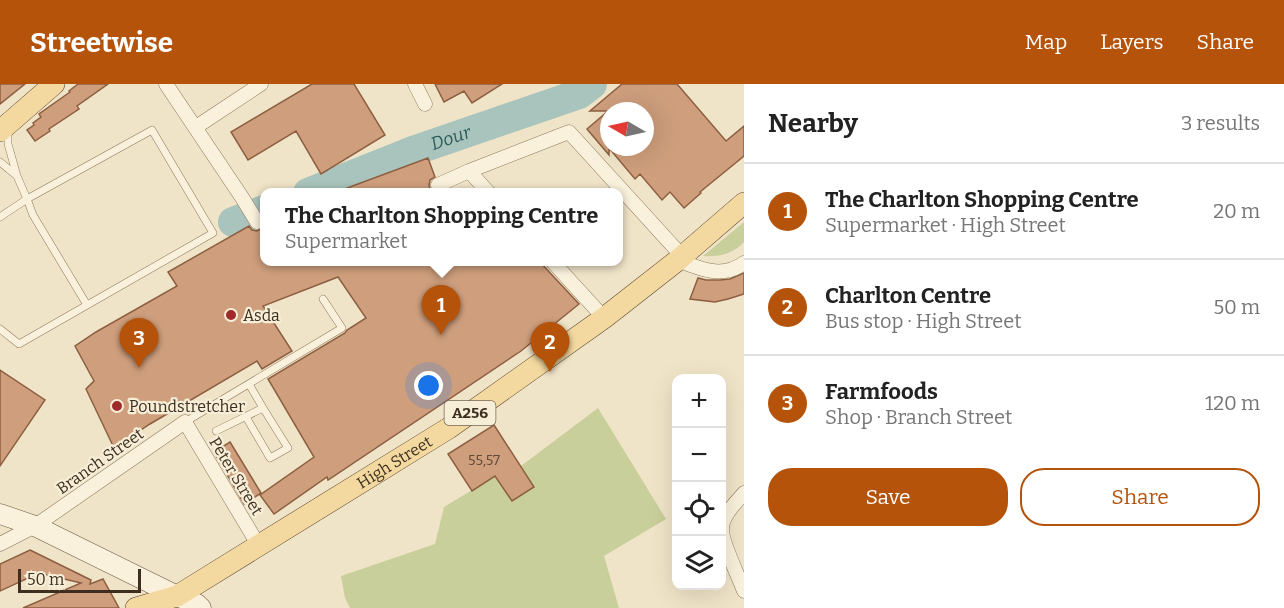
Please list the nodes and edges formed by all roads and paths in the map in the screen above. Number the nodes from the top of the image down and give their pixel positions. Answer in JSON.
{"nodes":[{"id":1,"x":54,"y":84,"type":"edge"},
{"id":2,"x":166,"y":84,"type":"edge"},
{"id":3,"x":415,"y":84,"type":"edge"},
{"id":4,"x":257,"y":85,"type":"edge"},
{"id":5,"x":425,"y":104,"type":"dead end"},
{"id":6,"x":196,"y":127,"type":"junction"},
{"id":7,"x":4,"y":128,"type":"edge"},
{"id":8,"x":0,"y":162,"type":"edge"},
{"id":9,"x":469,"y":171,"type":"junction"},
{"id":10,"x":16,"y":176,"type":"junction"},
{"id":11,"x":438,"y":185,"type":"dead end"},
{"id":12,"x":485,"y":188,"type":"edge"},
{"id":13,"x":618,"y":188,"type":"edge"},
{"id":14,"x":623,"y":193,"type":"edge"},
{"id":15,"x":27,"y":199,"type":"junction"},
{"id":16,"x":744,"y":203,"type":"edge"},
{"id":17,"x":0,"y":217,"type":"edge"},
{"id":18,"x":257,"y":222,"type":"dead end"},
{"id":19,"x":680,"y":258,"type":"junction"},
{"id":20,"x":744,"y":263,"type":"edge"},
{"id":21,"x":557,"y":266,"type":"edge"},
{"id":22,"x":323,"y":299,"type":"dead end"},
{"id":23,"x":87,"y":305,"type":"junction"},
{"id":24,"x":604,"y":318,"type":"junction"},
{"id":25,"x":0,"y":328,"type":"edge"},
{"id":26,"x":249,"y":384,"type":"junction"},
{"id":27,"x":263,"y":408,"type":"junction"},
{"id":28,"x":246,"y":417,"type":"junction"},
{"id":29,"x":185,"y":423,"type":"junction"},
{"id":30,"x":216,"y":431,"type":"dead end"},
{"id":31,"x":744,"y":493,"type":"edge"},
{"id":32,"x":0,"y":514,"type":"edge"},
{"id":33,"x":35,"y":526,"type":"junction"},
{"id":34,"x":0,"y":544,"type":"edge"},
{"id":35,"x":259,"y":546,"type":"junction"},
{"id":36,"x":744,"y":591,"type":"edge"},
{"id":37,"x":177,"y":596,"type":"junction"},
{"id":38,"x":136,"y":608,"type":"edge"},
{"id":39,"x":201,"y":608,"type":"edge"}],
"edges":[{"from":1,"to":7,"type":"main road"},
{"from":2,"to":6,"type":"street"},
{"from":3,"to":5,"type":"street"},
{"from":4,"to":6,"type":"street"},
{"from":6,"to":18,"type":"street"},
{"from":7,"to":10,"type":"lane"},
{"from":8,"to":10,"type":"lane"},
{"from":9,"to":11,"type":"street"},
{"from":9,"to":12,"type":"street"},
{"from":9,"to":13,"type":"street"},
{"from":10,"to":15,"type":"lane"},
{"from":14,"to":19,"type":"street"},
{"from":15,"to":17,"type":"lane"},
{"from":15,"to":23,"type":"lane"},
{"from":15,"to":23,"type":"lane"},
{"from":16,"to":19,"type":"main road","name":"High Street","number":"A256"},
{"from":19,"to":20,"type":"street"},
{"from":19,"to":24,"type":"main road","name":"High Street","number":"A256"},
{"from":21,"to":24,"type":"street"},
{"from":22,"to":26,"type":"lane"},
{"from":23,"to":25,"type":"lane"},
{"from":24,"to":35,"type":"main road","name":"High Street","number":"A256"},
{"from":26,"to":27,"type":"lane"},
{"from":26,"to":29,"type":"lane"},
{"from":27,"to":28,"type":"lane"},
{"from":27,"to":28,"type":"lane"},
{"from":28,"to":30,"type":"lane"},
{"from":29,"to":33,"type":"street","name":"Branch Street"},
{"from":29,"to":35,"type":"street","name":"Peter Street"},
{"from":31,"to":36,"type":"street"},
{"from":32,"to":33,"type":"street"},
{"from":33,"to":34,"type":"street","name":"Branch Street"},
{"from":33,"to":37,"type":"street"},
{"from":35,"to":37,"type":"main road","name":"High Street","number":"A256"},
{"from":37,"to":38,"type":"main road","number":"A256"},
{"from":37,"to":39,"type":"street"}]}
